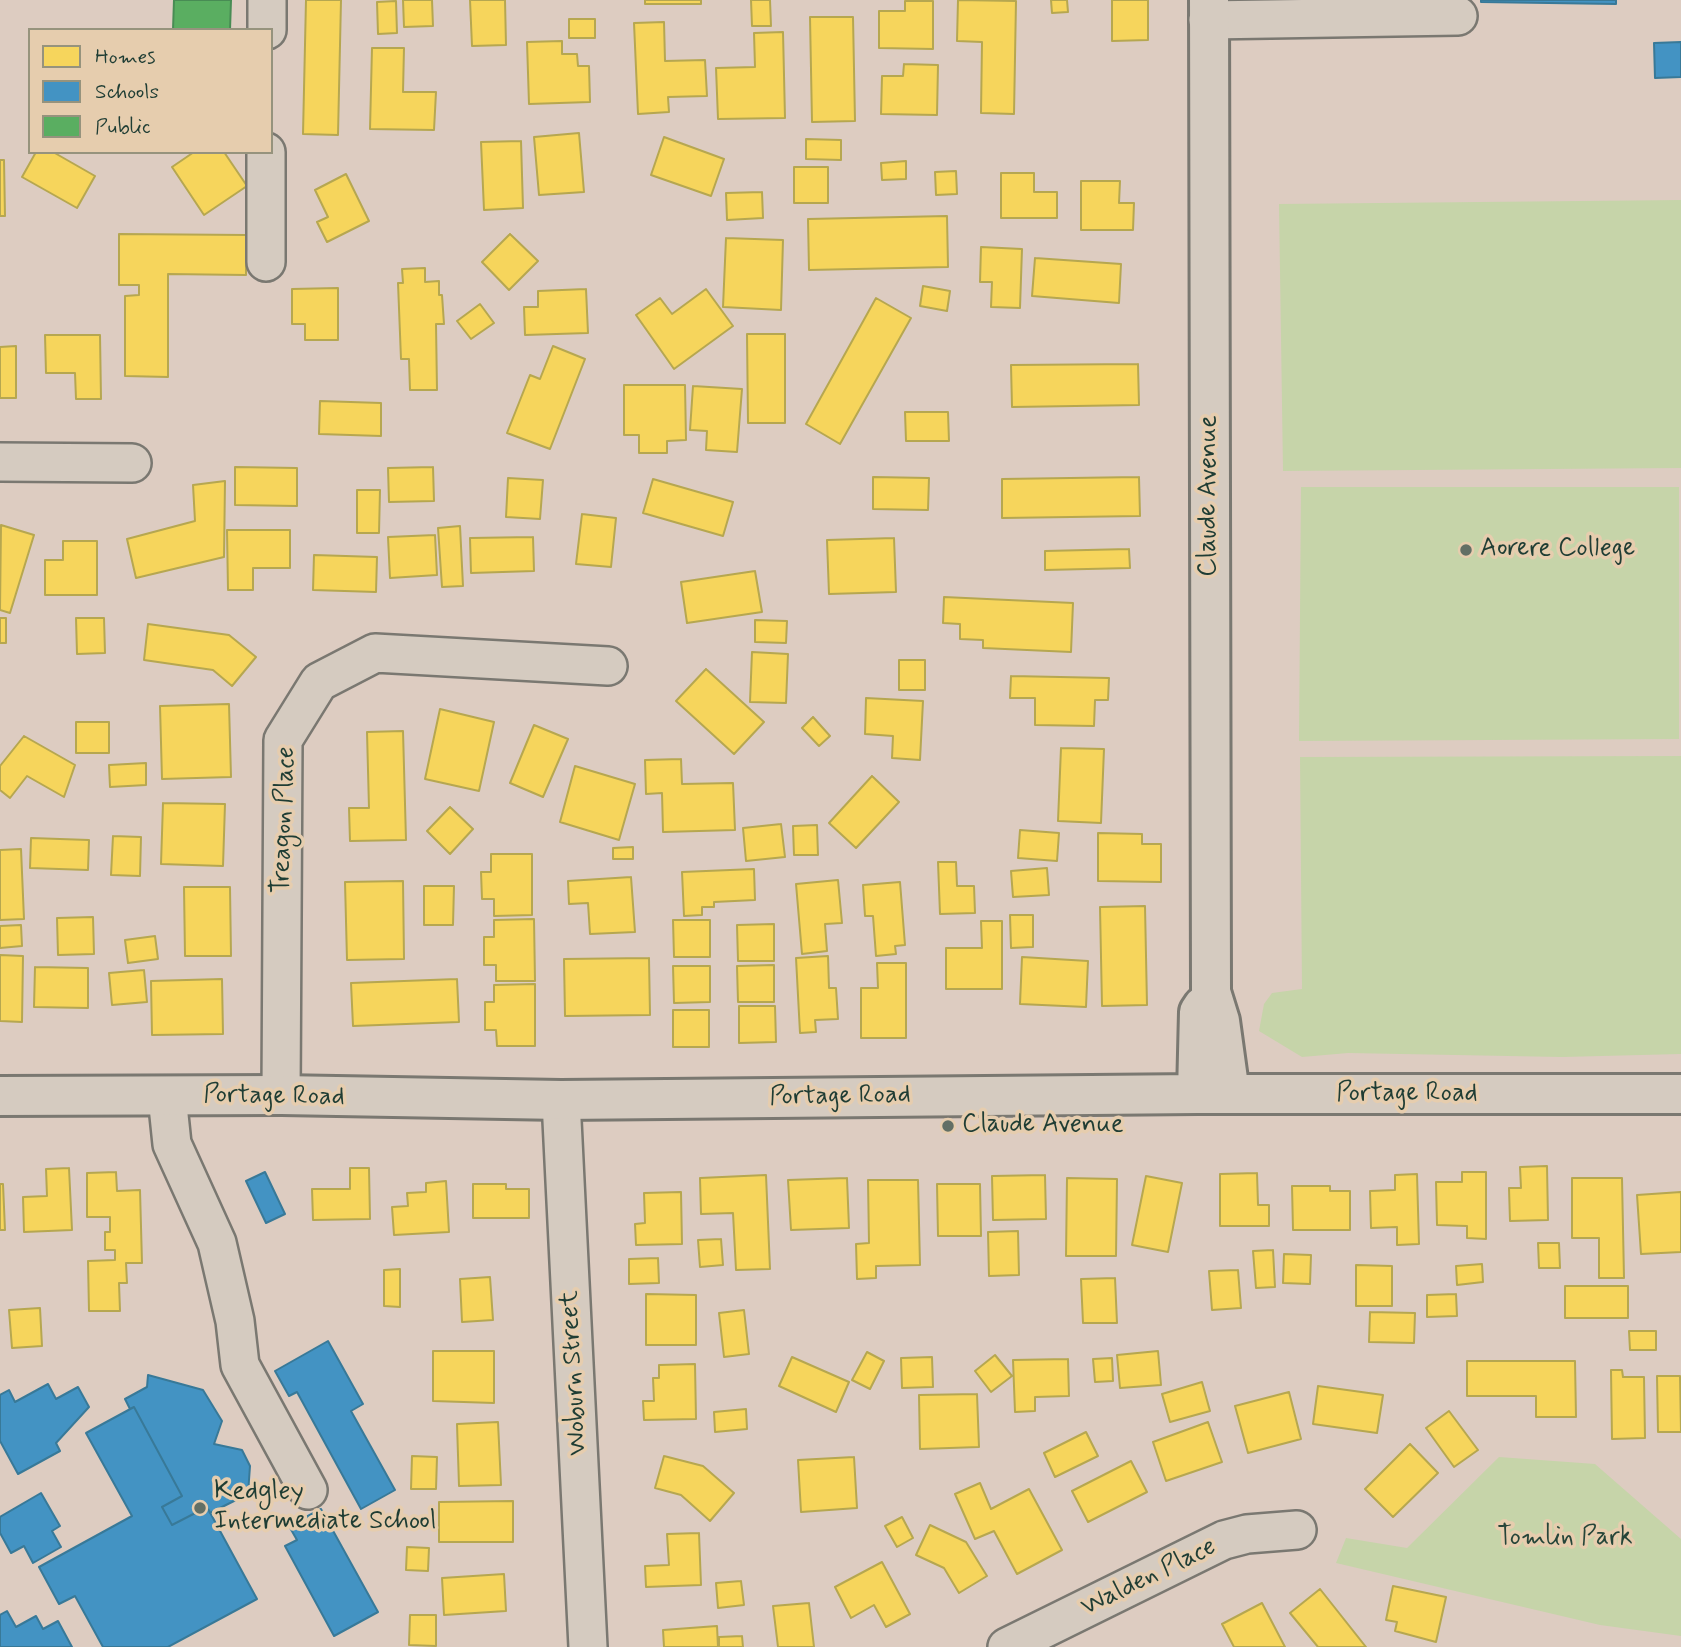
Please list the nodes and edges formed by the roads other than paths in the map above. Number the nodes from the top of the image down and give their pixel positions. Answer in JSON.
{"nodes":[{"id":1,"x":267,"y":0,"type":"edge"},
{"id":2,"x":1209,"y":10,"type":"edge"},
{"id":3,"x":1458,"y":16,"type":"dead end"},
{"id":4,"x":267,"y":28,"type":"edge"},
{"id":5,"x":267,"y":154,"type":"edge"},
{"id":6,"x":266,"y":262,"type":"dead end"},
{"id":7,"x":0,"y":462,"type":"edge"},
{"id":8,"x":132,"y":463,"type":"dead end"},
{"id":9,"x":608,"y":666,"type":"dead end"},
{"id":10,"x":1213,"y":1094,"type":"junction"},
{"id":11,"x":1681,"y":1094,"type":"edge"},
{"id":12,"x":281,"y":1095,"type":"junction"},
{"id":13,"x":0,"y":1096,"type":"edge"},
{"id":14,"x":167,"y":1096,"type":"junction"},
{"id":15,"x":561,"y":1100,"type":"junction"},
{"id":16,"x":308,"y":1490,"type":"dead end"},
{"id":17,"x":1297,"y":1530,"type":"dead end"},
{"id":18,"x":588,"y":1647,"type":"edge"},
{"id":19,"x":1007,"y":1647,"type":"edge"}],
"edges":[{"from":1,"to":4,"type":"street"},
{"from":2,"to":3,"type":"street"},
{"from":2,"to":10,"type":"main road","name":"Claude Avenue"},
{"from":5,"to":6,"type":"street"},
{"from":7,"to":8,"type":"street"},
{"from":9,"to":12,"type":"street","name":"Treagon Place"},
{"from":10,"to":11,"type":"main road","name":"Portage Road"},
{"from":10,"to":15,"type":"main road","name":"Portage Road"},
{"from":12,"to":14,"type":"main road","name":"Portage Road"},
{"from":12,"to":15,"type":"main road","name":"Portage Road"},
{"from":13,"to":14,"type":"main road","name":"Portage Road"},
{"from":14,"to":16,"type":"street"},
{"from":15,"to":18,"type":"street","name":"Woburn Street"},
{"from":17,"to":19,"type":"street","name":"Walden Place"}]}
